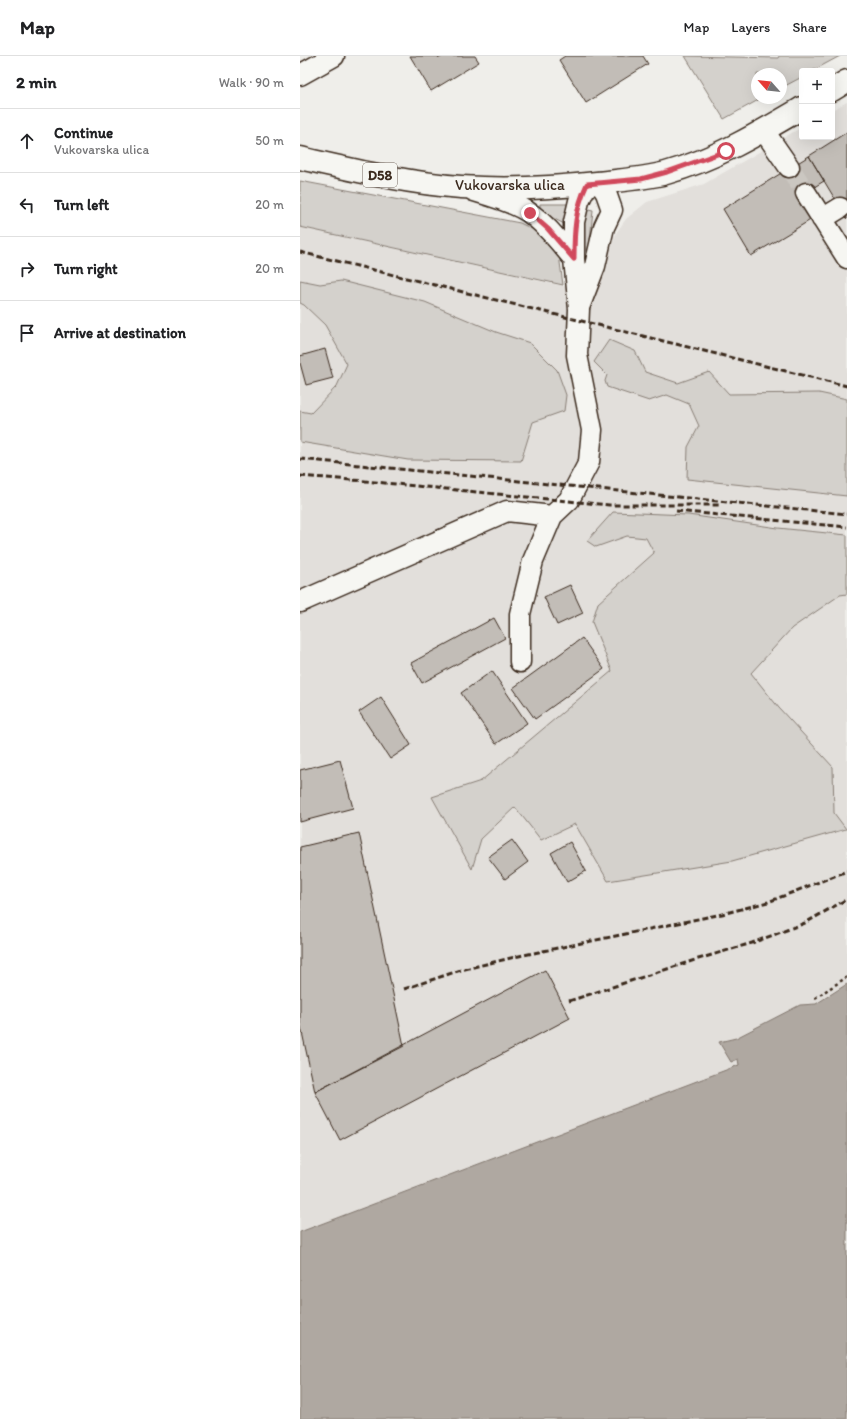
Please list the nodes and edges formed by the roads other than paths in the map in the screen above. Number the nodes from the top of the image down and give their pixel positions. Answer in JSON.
{"nodes":[{"id":1,"x":334,"y":56,"type":"edge"},
{"id":2,"x":300,"y":75,"type":"edge"},
{"id":3,"x":847,"y":81,"type":"edge"},
{"id":4,"x":835,"y":88,"type":"edge"},
{"id":5,"x":799,"y":110,"type":"edge"},
{"id":6,"x":764,"y":131,"type":"junction"},
{"id":7,"x":300,"y":158,"type":"edge"},
{"id":8,"x":790,"y":167,"type":"tunnel mouth"},
{"id":9,"x":593,"y":183,"type":"junction"},
{"id":10,"x":460,"y":187,"type":"junction"},
{"id":11,"x":806,"y":193,"type":"tunnel mouth"},
{"id":12,"x":840,"y":208,"type":"dead end"},
{"id":13,"x":822,"y":219,"type":"junction"},
{"id":14,"x":847,"y":258,"type":"edge"},
{"id":15,"x":574,"y":259,"type":"junction"},
{"id":16,"x":579,"y":309,"type":"junction"},
{"id":17,"x":552,"y":516,"type":"junction"},
{"id":18,"x":300,"y":602,"type":"edge"},
{"id":19,"x":520,"y":662,"type":"dead end"}],
"edges":[{"from":1,"to":2,"type":"street"},
{"from":3,"to":4,"type":"main road"},
{"from":5,"to":6,"type":"main road","name":"Vukovarska ulica","number":"D58"},
{"from":6,"to":8,"type":"street"},
{"from":6,"to":9,"type":"main road","name":"Vukovarska ulica","number":"D58"},
{"from":7,"to":10,"type":"main road","name":"Vukovarska ulica","number":"D58"},
{"from":9,"to":10,"type":"main road","name":"Vukovarska ulica","number":"D58"},
{"from":9,"to":15,"type":"street"},
{"from":9,"to":16,"type":"street"},
{"from":10,"to":15,"type":"street"},
{"from":11,"to":13,"type":"street"},
{"from":12,"to":13,"type":"street"},
{"from":13,"to":14,"type":"street"},
{"from":15,"to":16,"type":"street"},
{"from":16,"to":17,"type":"street"},
{"from":17,"to":18,"type":"street"},
{"from":17,"to":19,"type":"street"}]}
